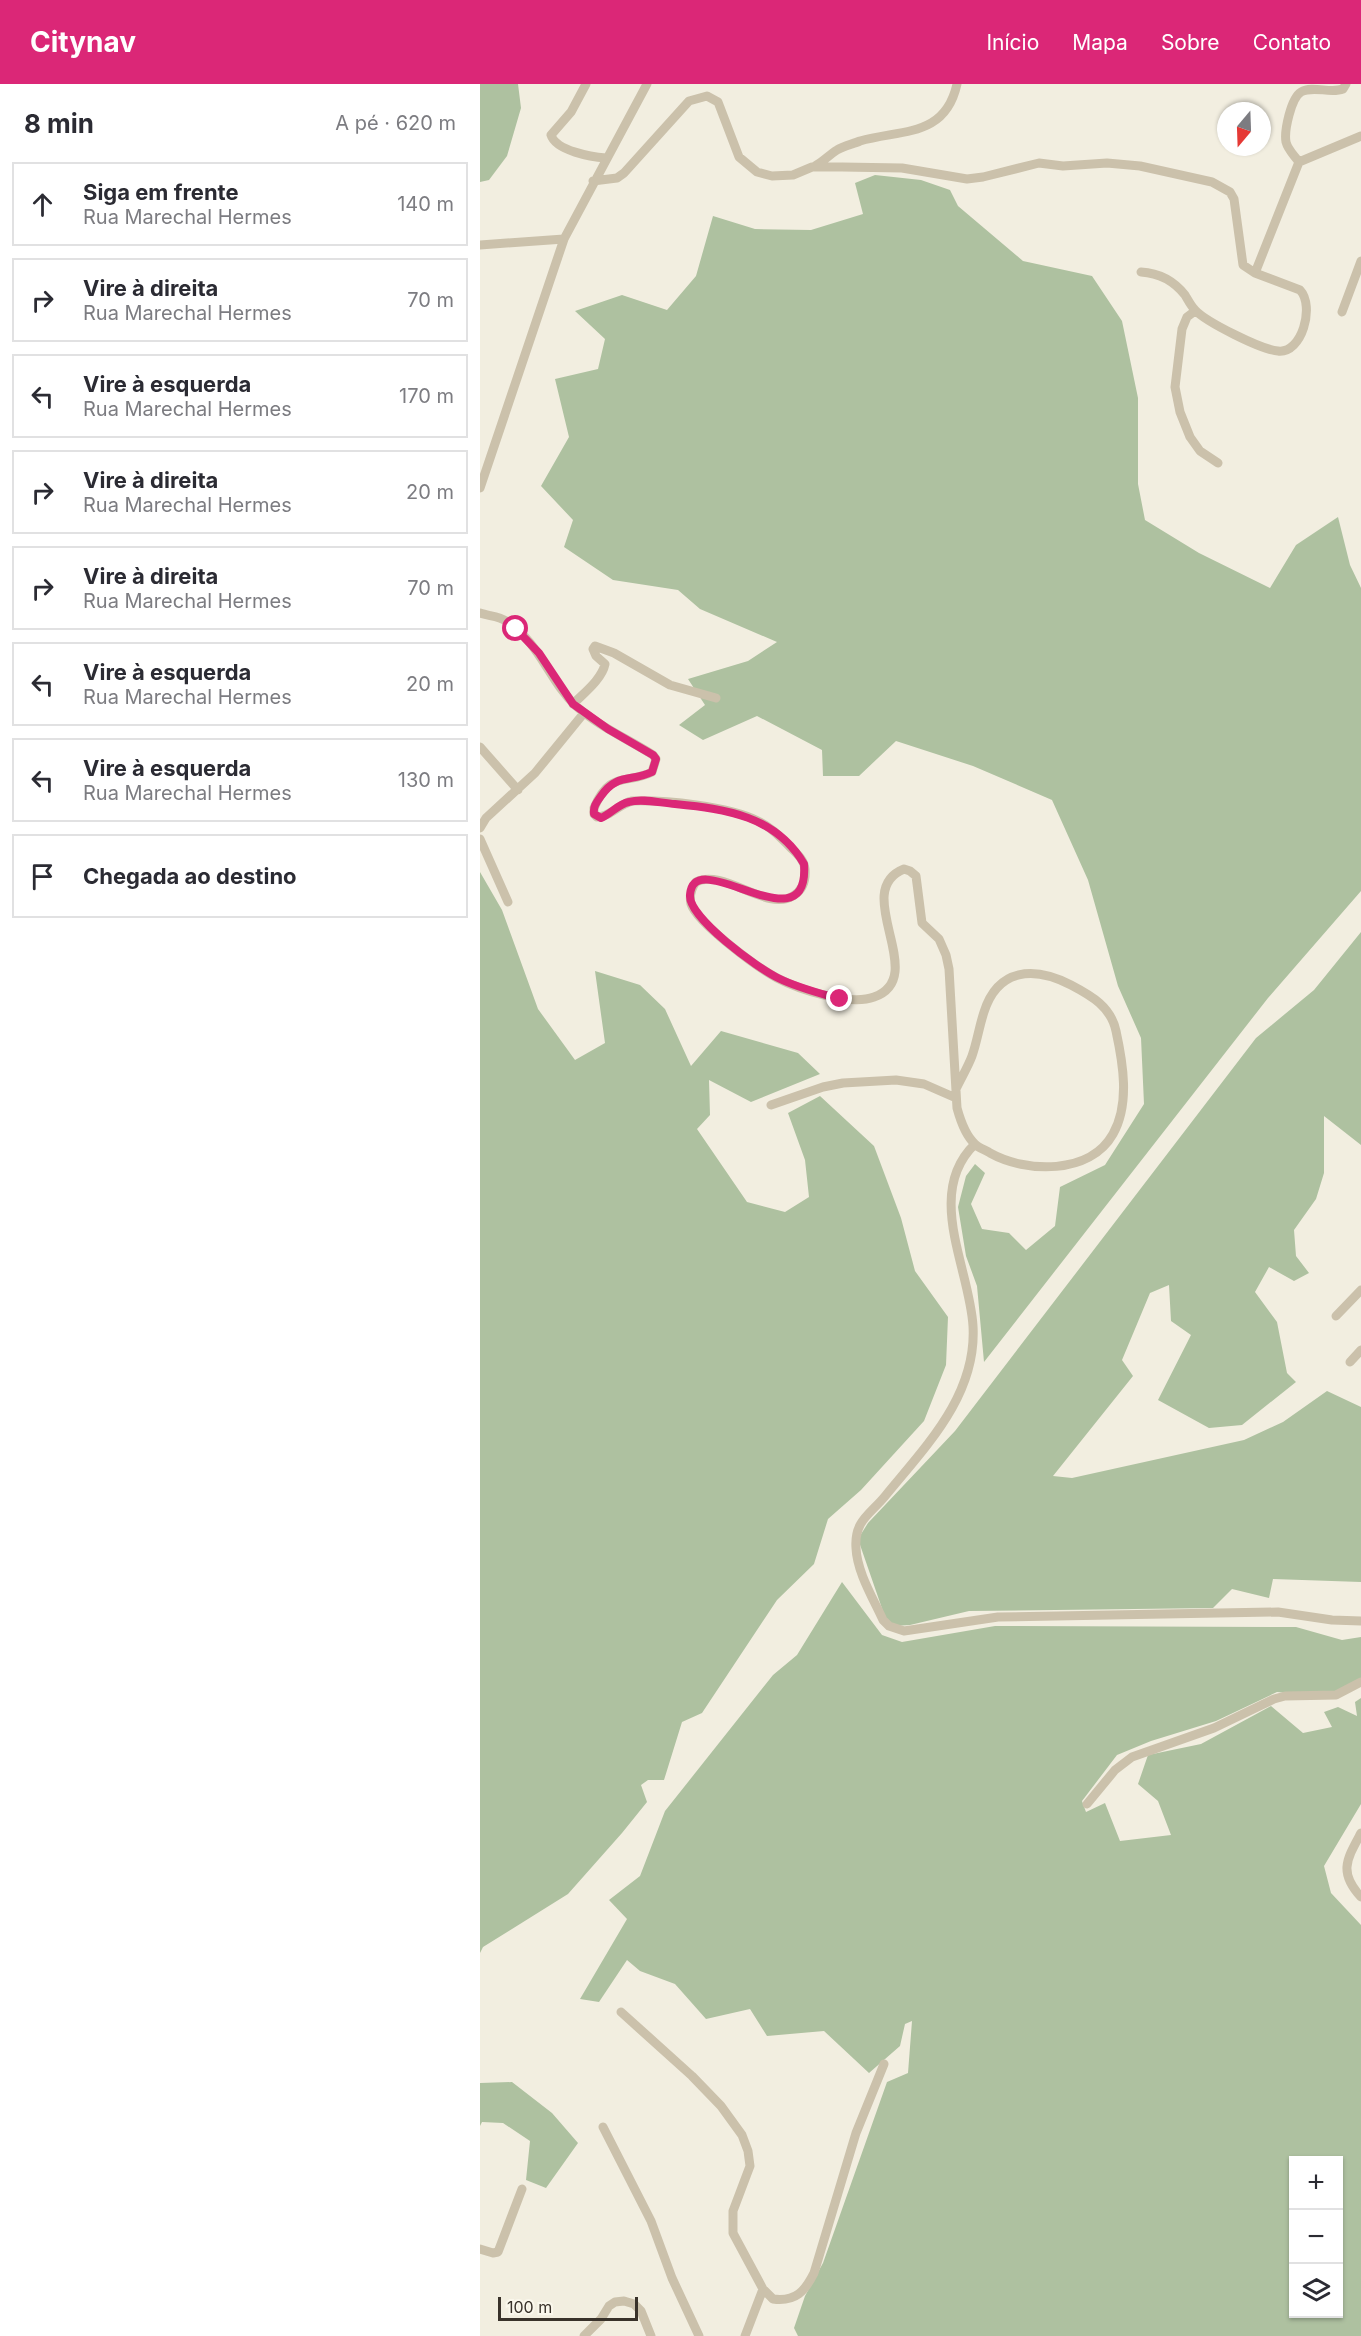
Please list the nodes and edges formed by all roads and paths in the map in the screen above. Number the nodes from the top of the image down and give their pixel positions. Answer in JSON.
{"nodes":[{"id":1,"x":586,"y":84,"type":"edge"},
{"id":2,"x":647,"y":84,"type":"edge"},
{"id":3,"x":957,"y":84,"type":"edge"},
{"id":4,"x":1346,"y":84,"type":"edge"},
{"id":5,"x":1361,"y":136,"type":"edge"},
{"id":6,"x":606,"y":158,"type":"junction"},
{"id":7,"x":1299,"y":162,"type":"junction"},
{"id":8,"x":813,"y":167,"type":"junction"},
{"id":9,"x":593,"y":181,"type":"junction"},
{"id":10,"x":564,"y":238,"type":"junction"},
{"id":11,"x":480,"y":245,"type":"edge"},
{"id":12,"x":1361,"y":261,"type":"edge"},
{"id":13,"x":1141,"y":272,"type":"dead end"},
{"id":14,"x":1255,"y":273,"type":"junction"},
{"id":15,"x":1195,"y":311,"type":"junction"},
{"id":16,"x":1342,"y":312,"type":"dead end"},
{"id":17,"x":1218,"y":463,"type":"dead end"},
{"id":18,"x":480,"y":488,"type":"edge"},
{"id":19,"x":480,"y":613,"type":"edge"},
{"id":20,"x":716,"y":698,"type":"dead end"},
{"id":21,"x":573,"y":704,"type":"junction"},
{"id":22,"x":584,"y":713,"type":"junction"},
{"id":23,"x":480,"y":747,"type":"edge"},
{"id":24,"x":518,"y":790,"type":"junction"},
{"id":25,"x":480,"y":828,"type":"edge"},
{"id":26,"x":480,"y":839,"type":"edge"},
{"id":27,"x":508,"y":902,"type":"dead end"},
{"id":28,"x":956,"y":1093,"type":"junction"},
{"id":29,"x":771,"y":1105,"type":"dead end"},
{"id":30,"x":975,"y":1144,"type":"junction"},
{"id":31,"x":1361,"y":1290,"type":"edge"},
{"id":32,"x":1336,"y":1316,"type":"dead end"},
{"id":33,"x":1361,"y":1350,"type":"edge"},
{"id":34,"x":1361,"y":1362,"type":"edge"},
{"id":35,"x":1361,"y":1621,"type":"edge"},
{"id":36,"x":1361,"y":1682,"type":"edge"},
{"id":37,"x":1087,"y":1804,"type":"dead end"},
{"id":38,"x":1361,"y":1833,"type":"edge"},
{"id":39,"x":1361,"y":1897,"type":"edge"},
{"id":40,"x":621,"y":2012,"type":"dead end"},
{"id":41,"x":884,"y":2064,"type":"dead end"},
{"id":42,"x":603,"y":2127,"type":"dead end"},
{"id":43,"x":522,"y":2189,"type":"dead end"},
{"id":44,"x":480,"y":2249,"type":"edge"},
{"id":45,"x":763,"y":2289,"type":"junction"},
{"id":46,"x":585,"y":2336,"type":"edge"},
{"id":47,"x":651,"y":2336,"type":"edge"},
{"id":48,"x":699,"y":2336,"type":"edge"},
{"id":49,"x":745,"y":2336,"type":"edge"}],
"edges":[{"from":1,"to":6,"type":"street"},
{"from":2,"to":6,"type":"street"},
{"from":3,"to":8,"type":"street"},
{"from":4,"to":7,"type":"street"},
{"from":5,"to":7,"type":"street"},
{"from":6,"to":9,"type":"street"},
{"from":7,"to":14,"type":"street"},
{"from":8,"to":9,"type":"street"},
{"from":8,"to":14,"type":"street"},
{"from":9,"to":10,"type":"street"},
{"from":10,"to":11,"type":"street"},
{"from":10,"to":18,"type":"street"},
{"from":12,"to":16,"type":"street"},
{"from":13,"to":15,"type":"street"},
{"from":14,"to":15,"type":"street"},
{"from":15,"to":17,"type":"street"},
{"from":19,"to":21,"type":"street"},
{"from":20,"to":21,"type":"street"},
{"from":21,"to":22,"type":"street"},
{"from":22,"to":24,"type":"street"},
{"from":22,"to":28,"type":"street"},
{"from":23,"to":24,"type":"street"},
{"from":24,"to":25,"type":"street"},
{"from":26,"to":27,"type":"street"},
{"from":28,"to":29,"type":"street"},
{"from":28,"to":30,"type":"street"},
{"from":28,"to":30,"type":"street"},
{"from":30,"to":35,"type":"street"},
{"from":31,"to":32,"type":"street"},
{"from":33,"to":34,"type":"street"},
{"from":36,"to":37,"type":"street"},
{"from":38,"to":39,"type":"street"},
{"from":40,"to":45,"type":"street"},
{"from":41,"to":45,"type":"street"},
{"from":42,"to":48,"type":"street"},
{"from":43,"to":44,"type":"street"},
{"from":45,"to":49,"type":"street"},
{"from":46,"to":47,"type":"street"}]}
